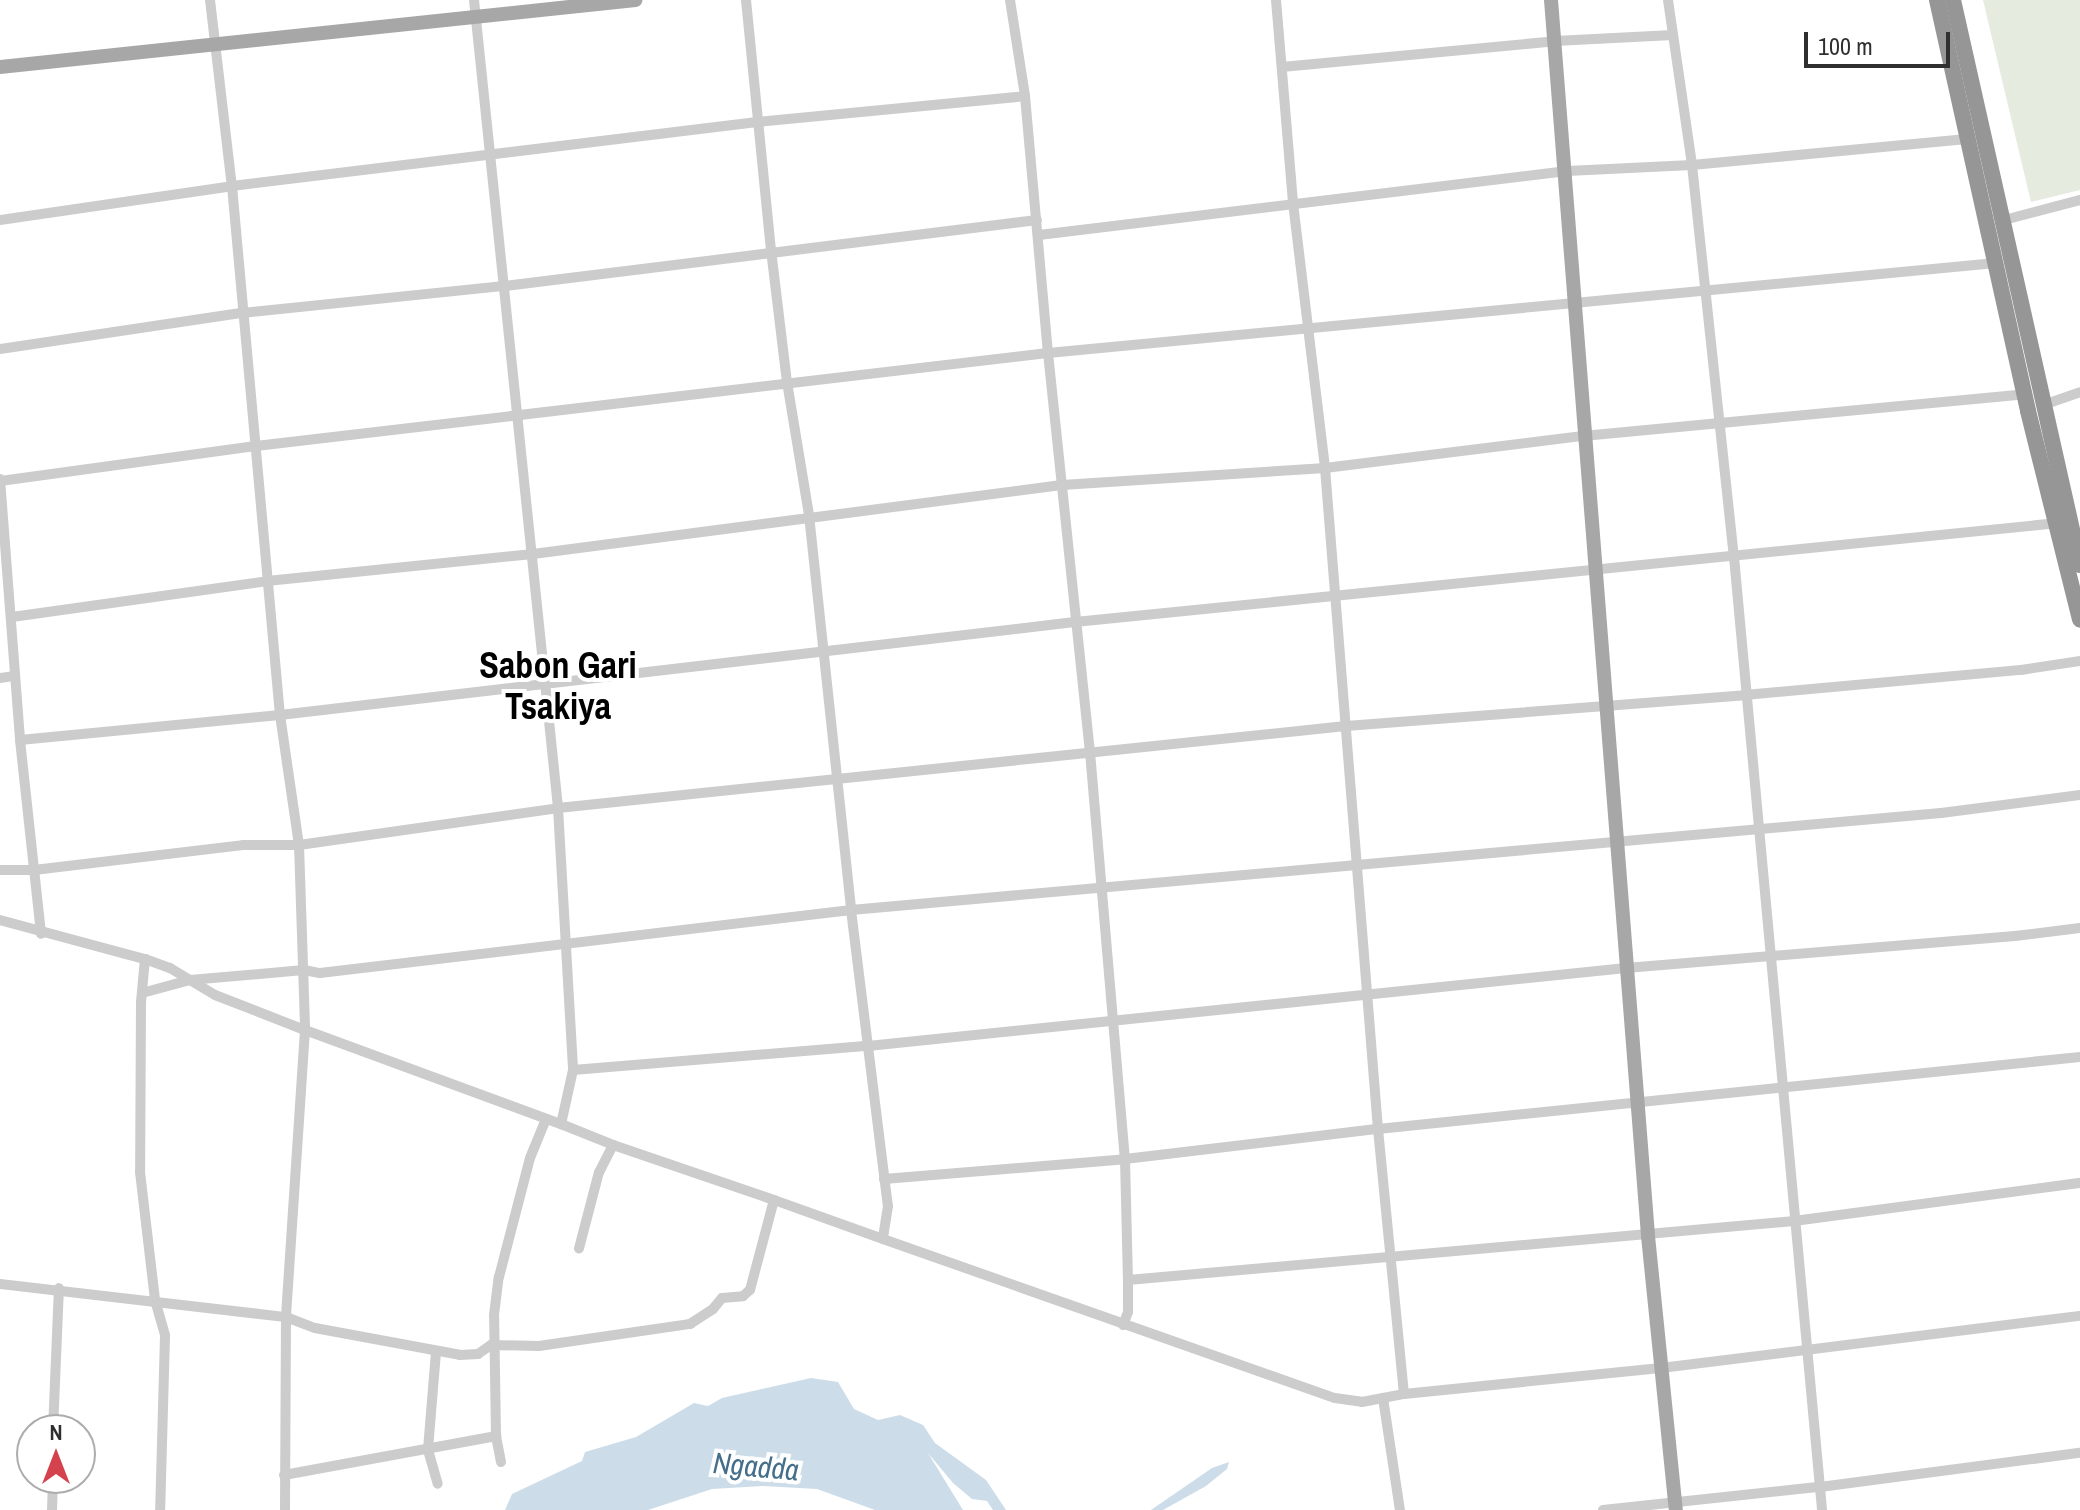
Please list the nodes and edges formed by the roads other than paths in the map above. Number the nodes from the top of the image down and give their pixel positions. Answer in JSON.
{"nodes":[{"id":1,"x":210,"y":0,"type":"edge"},
{"id":2,"x":474,"y":0,"type":"edge"},
{"id":3,"x":635,"y":0,"type":"edge"},
{"id":4,"x":746,"y":0,"type":"edge"},
{"id":5,"x":1010,"y":0,"type":"edge"},
{"id":6,"x":1276,"y":0,"type":"edge"},
{"id":7,"x":1551,"y":0,"type":"edge"},
{"id":8,"x":1668,"y":0,"type":"edge"},
{"id":9,"x":1937,"y":0,"type":"edge"},
{"id":10,"x":1953,"y":0,"type":"edge"},
{"id":11,"x":476,"y":18,"type":"junction"},
{"id":12,"x":1673,"y":35,"type":"junction"},
{"id":13,"x":1555,"y":41,"type":"junction"},
{"id":14,"x":215,"y":47,"type":"junction"},
{"id":15,"x":0,"y":67,"type":"edge"},
{"id":16,"x":1282,"y":67,"type":"junction"},
{"id":17,"x":1025,"y":96,"type":"junction"},
{"id":18,"x":757,"y":122,"type":"junction"},
{"id":19,"x":1967,"y":139,"type":"junction"},
{"id":20,"x":490,"y":157,"type":"junction"},
{"id":21,"x":1692,"y":165,"type":"junction"},
{"id":22,"x":1567,"y":171,"type":"junction"},
{"id":23,"x":232,"y":186,"type":"junction"},
{"id":24,"x":2080,"y":200,"type":"edge"},
{"id":25,"x":1293,"y":203,"type":"junction"},
{"id":26,"x":0,"y":220,"type":"edge"},
{"id":27,"x":1037,"y":220,"type":"junction"},
{"id":28,"x":2004,"y":220,"type":"junction"},
{"id":29,"x":1039,"y":235,"type":"junction"},
{"id":30,"x":771,"y":250,"type":"junction"},
{"id":31,"x":1996,"y":263,"type":"junction"},
{"id":32,"x":505,"y":286,"type":"junction"},
{"id":33,"x":1704,"y":289,"type":"junction"},
{"id":34,"x":1574,"y":305,"type":"junction"},
{"id":35,"x":242,"y":313,"type":"junction"},
{"id":36,"x":1310,"y":328,"type":"junction"},
{"id":37,"x":0,"y":349,"type":"edge"},
{"id":38,"x":1048,"y":353,"type":"junction"},
{"id":39,"x":787,"y":382,"type":"junction"},
{"id":40,"x":2080,"y":392,"type":"edge"},
{"id":41,"x":2025,"y":394,"type":"junction"},
{"id":42,"x":2046,"y":404,"type":"junction"},
{"id":43,"x":519,"y":417,"type":"junction"},
{"id":44,"x":1718,"y":425,"type":"junction"},
{"id":45,"x":1583,"y":436,"type":"junction"},
{"id":46,"x":256,"y":446,"type":"junction"},
{"id":47,"x":1325,"y":468,"type":"junction"},
{"id":48,"x":1062,"y":485,"type":"junction"},
{"id":49,"x":0,"y":486,"type":"edge"},
{"id":50,"x":809,"y":515,"type":"junction"},
{"id":51,"x":2062,"y":522,"type":"junction"},
{"id":52,"x":533,"y":554,"type":"junction"},
{"id":53,"x":1734,"y":557,"type":"junction"},
{"id":54,"x":2080,"y":565,"type":"edge"},
{"id":55,"x":1596,"y":571,"type":"junction"},
{"id":56,"x":267,"y":581,"type":"junction"},
{"id":57,"x":1335,"y":598,"type":"junction"},
{"id":58,"x":12,"y":617,"type":"junction"},
{"id":59,"x":2080,"y":620,"type":"edge"},
{"id":60,"x":1075,"y":622,"type":"junction"},
{"id":61,"x":824,"y":652,"type":"junction"},
{"id":62,"x":2080,"y":661,"type":"edge"},
{"id":63,"x":15,"y":676,"type":"junction"},
{"id":64,"x":0,"y":678,"type":"edge"},
{"id":65,"x":546,"y":681,"type":"junction"},
{"id":66,"x":1745,"y":695,"type":"junction"},
{"id":67,"x":1607,"y":705,"type":"junction"},
{"id":68,"x":280,"y":715,"type":"junction"},
{"id":69,"x":1346,"y":726,"type":"junction"},
{"id":70,"x":20,"y":740,"type":"junction"},
{"id":71,"x":1090,"y":752,"type":"junction"},
{"id":72,"x":837,"y":778,"type":"junction"},
{"id":73,"x":2080,"y":795,"type":"edge"},
{"id":74,"x":558,"y":808,"type":"junction"},
{"id":75,"x":1759,"y":828,"type":"junction"},
{"id":76,"x":1616,"y":841,"type":"junction"},
{"id":77,"x":299,"y":845,"type":"junction"},
{"id":78,"x":1359,"y":867,"type":"junction"},
{"id":79,"x":0,"y":870,"type":"edge"},
{"id":80,"x":34,"y":870,"type":"junction"},
{"id":81,"x":1101,"y":886,"type":"junction"},
{"id":82,"x":851,"y":910,"type":"junction"},
{"id":83,"x":0,"y":920,"type":"edge"},
{"id":84,"x":2080,"y":928,"type":"edge"},
{"id":85,"x":41,"y":934,"type":"junction"},
{"id":86,"x":566,"y":945,"type":"junction"},
{"id":87,"x":1771,"y":954,"type":"junction"},
{"id":88,"x":145,"y":959,"type":"junction"},
{"id":89,"x":1626,"y":968,"type":"junction"},
{"id":90,"x":304,"y":970,"type":"junction"},
{"id":91,"x":190,"y":980,"type":"junction"},
{"id":92,"x":142,"y":993,"type":"junction"},
{"id":93,"x":1367,"y":995,"type":"junction"},
{"id":94,"x":1112,"y":1018,"type":"junction"},
{"id":95,"x":305,"y":1030,"type":"junction"},
{"id":96,"x":868,"y":1046,"type":"junction"},
{"id":97,"x":2080,"y":1057,"type":"edge"},
{"id":98,"x":573,"y":1070,"type":"junction"},
{"id":99,"x":1782,"y":1089,"type":"junction"},
{"id":100,"x":1640,"y":1103,"type":"junction"},
{"id":101,"x":546,"y":1119,"type":"junction"},
{"id":102,"x":561,"y":1124,"type":"junction"},
{"id":103,"x":1378,"y":1129,"type":"junction"},
{"id":104,"x":613,"y":1145,"type":"junction"},
{"id":105,"x":1125,"y":1159,"type":"junction"},
{"id":106,"x":884,"y":1179,"type":"junction"},
{"id":107,"x":2080,"y":1183,"type":"edge"},
{"id":108,"x":774,"y":1200,"type":"junction"},
{"id":109,"x":1794,"y":1221,"type":"junction"},
{"id":110,"x":1648,"y":1236,"type":"junction"},
{"id":111,"x":883,"y":1239,"type":"junction"},
{"id":112,"x":579,"y":1248,"type":"dead end"},
{"id":113,"x":1392,"y":1255,"type":"junction"},
{"id":114,"x":1128,"y":1280,"type":"junction"},
{"id":115,"x":0,"y":1284,"type":"edge"},
{"id":116,"x":59,"y":1288,"type":"junction"},
{"id":117,"x":155,"y":1300,"type":"junction"},
{"id":118,"x":2080,"y":1316,"type":"edge"},
{"id":119,"x":286,"y":1317,"type":"junction"},
{"id":120,"x":1123,"y":1325,"type":"junction"},
{"id":121,"x":491,"y":1345,"type":"junction"},
{"id":122,"x":1807,"y":1350,"type":"junction"},
{"id":123,"x":436,"y":1352,"type":"junction"},
{"id":124,"x":1661,"y":1368,"type":"junction"},
{"id":125,"x":1404,"y":1394,"type":"junction"},
{"id":126,"x":1383,"y":1398,"type":"junction"},
{"id":127,"x":54,"y":1414,"type":"edge"},
{"id":128,"x":496,"y":1436,"type":"junction"},
{"id":129,"x":428,"y":1450,"type":"junction"},
{"id":130,"x":2080,"y":1453,"type":"edge"},
{"id":131,"x":501,"y":1462,"type":"dead end"},
{"id":132,"x":284,"y":1475,"type":"junction"},
{"id":133,"x":438,"y":1484,"type":"dead end"},
{"id":134,"x":1820,"y":1487,"type":"junction"},
{"id":135,"x":1675,"y":1506,"type":"edge"},
{"id":136,"x":160,"y":1510,"type":"edge"},
{"id":137,"x":285,"y":1510,"type":"edge"},
{"id":138,"x":1400,"y":1510,"type":"edge"},
{"id":139,"x":1603,"y":1510,"type":"edge"},
{"id":140,"x":1822,"y":1510,"type":"edge"}],
"edges":[{"from":1,"to":14,"type":"street"},
{"from":2,"to":11,"type":"street"},
{"from":3,"to":11,"type":"main road"},
{"from":4,"to":18,"type":"street"},
{"from":5,"to":17,"type":"street"},
{"from":6,"to":16,"type":"street"},
{"from":7,"to":13,"type":"main road"},
{"from":8,"to":12,"type":"street"},
{"from":9,"to":19,"type":"highway"},
{"from":10,"to":28,"type":"highway"},
{"from":11,"to":14,"type":"main road"},
{"from":11,"to":20,"type":"street"},
{"from":12,"to":13,"type":"street"},
{"from":12,"to":21,"type":"street"},
{"from":13,"to":16,"type":"street"},
{"from":13,"to":22,"type":"main road"},
{"from":14,"to":15,"type":"main road"},
{"from":14,"to":23,"type":"street"},
{"from":16,"to":25,"type":"street"},
{"from":17,"to":18,"type":"street"},
{"from":17,"to":27,"type":"street"},
{"from":18,"to":20,"type":"street"},
{"from":18,"to":30,"type":"street"},
{"from":19,"to":21,"type":"street"},
{"from":19,"to":31,"type":"highway"},
{"from":20,"to":23,"type":"street"},
{"from":20,"to":32,"type":"street"},
{"from":21,"to":22,"type":"street"},
{"from":21,"to":33,"type":"street"},
{"from":22,"to":25,"type":"street"},
{"from":22,"to":34,"type":"main road"},
{"from":23,"to":26,"type":"street"},
{"from":23,"to":35,"type":"street"},
{"from":24,"to":28,"type":"street"},
{"from":25,"to":29,"type":"street"},
{"from":25,"to":36,"type":"street"},
{"from":27,"to":29,"type":"street"},
{"from":27,"to":30,"type":"street"},
{"from":28,"to":42,"type":"highway"},
{"from":29,"to":38,"type":"street"},
{"from":30,"to":32,"type":"street"},
{"from":30,"to":39,"type":"street"},
{"from":31,"to":33,"type":"street"},
{"from":31,"to":41,"type":"highway"},
{"from":32,"to":35,"type":"street"},
{"from":32,"to":43,"type":"street"},
{"from":33,"to":34,"type":"street"},
{"from":33,"to":44,"type":"street"},
{"from":34,"to":36,"type":"street"},
{"from":34,"to":45,"type":"main road"},
{"from":35,"to":37,"type":"street"},
{"from":35,"to":46,"type":"street"},
{"from":36,"to":38,"type":"street"},
{"from":36,"to":47,"type":"street"},
{"from":38,"to":39,"type":"street"},
{"from":38,"to":48,"type":"street"},
{"from":39,"to":43,"type":"street"},
{"from":39,"to":50,"type":"street"},
{"from":40,"to":42,"type":"street"},
{"from":41,"to":44,"type":"street"},
{"from":41,"to":51,"type":"highway"},
{"from":42,"to":51,"type":"highway"},
{"from":43,"to":46,"type":"street"},
{"from":43,"to":52,"type":"street"},
{"from":44,"to":45,"type":"street"},
{"from":44,"to":53,"type":"street"},
{"from":45,"to":47,"type":"street"},
{"from":45,"to":55,"type":"main road"},
{"from":46,"to":49,"type":"street"},
{"from":46,"to":56,"type":"street"},
{"from":47,"to":48,"type":"street"},
{"from":47,"to":57,"type":"street"},
{"from":48,"to":50,"type":"street"},
{"from":48,"to":60,"type":"street"},
{"from":49,"to":58,"type":"street"},
{"from":50,"to":52,"type":"street"},
{"from":50,"to":61,"type":"street"},
{"from":51,"to":53,"type":"street"},
{"from":51,"to":54,"type":"highway"},
{"from":51,"to":59,"type":"highway"},
{"from":52,"to":56,"type":"street"},
{"from":52,"to":65,"type":"street"},
{"from":53,"to":55,"type":"street"},
{"from":53,"to":66,"type":"street"},
{"from":55,"to":57,"type":"street"},
{"from":55,"to":67,"type":"main road"},
{"from":56,"to":58,"type":"street"},
{"from":56,"to":68,"type":"street"},
{"from":57,"to":60,"type":"street"},
{"from":57,"to":69,"type":"street"},
{"from":58,"to":63,"type":"street"},
{"from":60,"to":61,"type":"street"},
{"from":60,"to":71,"type":"street"},
{"from":61,"to":65,"type":"street"},
{"from":61,"to":72,"type":"street"},
{"from":62,"to":66,"type":"street"},
{"from":63,"to":64,"type":"street"},
{"from":63,"to":70,"type":"street"},
{"from":65,"to":68,"type":"street"},
{"from":65,"to":74,"type":"street"},
{"from":66,"to":67,"type":"street"},
{"from":66,"to":75,"type":"street"},
{"from":67,"to":69,"type":"street"},
{"from":67,"to":76,"type":"main road"},
{"from":68,"to":70,"type":"street"},
{"from":68,"to":77,"type":"street"},
{"from":69,"to":71,"type":"street"},
{"from":69,"to":78,"type":"street"},
{"from":70,"to":80,"type":"street"},
{"from":71,"to":72,"type":"street"},
{"from":71,"to":81,"type":"street"},
{"from":72,"to":74,"type":"street"},
{"from":72,"to":82,"type":"street"},
{"from":73,"to":75,"type":"street"},
{"from":74,"to":77,"type":"street"},
{"from":74,"to":86,"type":"street"},
{"from":75,"to":76,"type":"street"},
{"from":75,"to":87,"type":"street"},
{"from":76,"to":78,"type":"street"},
{"from":76,"to":89,"type":"main road"},
{"from":77,"to":80,"type":"street"},
{"from":77,"to":90,"type":"street"},
{"from":78,"to":81,"type":"street"},
{"from":78,"to":93,"type":"street"},
{"from":79,"to":80,"type":"street"},
{"from":80,"to":85,"type":"street"},
{"from":81,"to":82,"type":"street"},
{"from":81,"to":94,"type":"street"},
{"from":82,"to":86,"type":"street"},
{"from":82,"to":96,"type":"street"},
{"from":83,"to":85,"type":"street"},
{"from":84,"to":87,"type":"street"},
{"from":85,"to":88,"type":"street"},
{"from":86,"to":90,"type":"street"},
{"from":86,"to":98,"type":"street"},
{"from":87,"to":89,"type":"street"},
{"from":87,"to":99,"type":"street"},
{"from":88,"to":91,"type":"street"},
{"from":88,"to":92,"type":"street"},
{"from":89,"to":93,"type":"street"},
{"from":89,"to":100,"type":"main road"},
{"from":90,"to":91,"type":"street"},
{"from":90,"to":95,"type":"street"},
{"from":91,"to":92,"type":"street"},
{"from":91,"to":95,"type":"street"},
{"from":92,"to":117,"type":"street"},
{"from":93,"to":94,"type":"street"},
{"from":93,"to":103,"type":"street"},
{"from":94,"to":96,"type":"street"},
{"from":94,"to":105,"type":"street"},
{"from":95,"to":101,"type":"street"},
{"from":95,"to":119,"type":"street"},
{"from":96,"to":98,"type":"street"},
{"from":96,"to":106,"type":"street"},
{"from":97,"to":99,"type":"street"},
{"from":98,"to":102,"type":"street"},
{"from":99,"to":100,"type":"street"},
{"from":99,"to":109,"type":"street"},
{"from":100,"to":103,"type":"street"},
{"from":100,"to":110,"type":"main road"},
{"from":101,"to":102,"type":"street"},
{"from":101,"to":121,"type":"street"},
{"from":102,"to":104,"type":"street"},
{"from":103,"to":105,"type":"street"},
{"from":103,"to":113,"type":"street"},
{"from":104,"to":108,"type":"street"},
{"from":104,"to":112,"type":"street"},
{"from":105,"to":106,"type":"street"},
{"from":105,"to":114,"type":"street"},
{"from":106,"to":111,"type":"street"},
{"from":107,"to":109,"type":"street"},
{"from":108,"to":111,"type":"street"},
{"from":108,"to":121,"type":"street"},
{"from":109,"to":110,"type":"street"},
{"from":109,"to":122,"type":"street"},
{"from":110,"to":113,"type":"street"},
{"from":110,"to":124,"type":"main road"},
{"from":111,"to":120,"type":"street"},
{"from":113,"to":114,"type":"street"},
{"from":113,"to":125,"type":"street"},
{"from":114,"to":120,"type":"street"},
{"from":115,"to":116,"type":"street"},
{"from":116,"to":117,"type":"street"},
{"from":116,"to":127,"type":"street"},
{"from":117,"to":119,"type":"street"},
{"from":117,"to":136,"type":"street"},
{"from":118,"to":122,"type":"street"},
{"from":119,"to":123,"type":"street"},
{"from":119,"to":132,"type":"street"},
{"from":120,"to":126,"type":"street"},
{"from":121,"to":123,"type":"street"},
{"from":121,"to":128,"type":"street"},
{"from":122,"to":124,"type":"street"},
{"from":122,"to":134,"type":"street"},
{"from":123,"to":129,"type":"street"},
{"from":124,"to":125,"type":"street"},
{"from":124,"to":135,"type":"main road"},
{"from":125,"to":126,"type":"street"},
{"from":126,"to":138,"type":"street"},
{"from":128,"to":129,"type":"street"},
{"from":128,"to":131,"type":"street"},
{"from":129,"to":132,"type":"street"},
{"from":129,"to":133,"type":"street"},
{"from":130,"to":134,"type":"street"},
{"from":132,"to":137,"type":"street"},
{"from":134,"to":135,"type":"street"},
{"from":134,"to":140,"type":"street"},
{"from":135,"to":139,"type":"street"}]}
